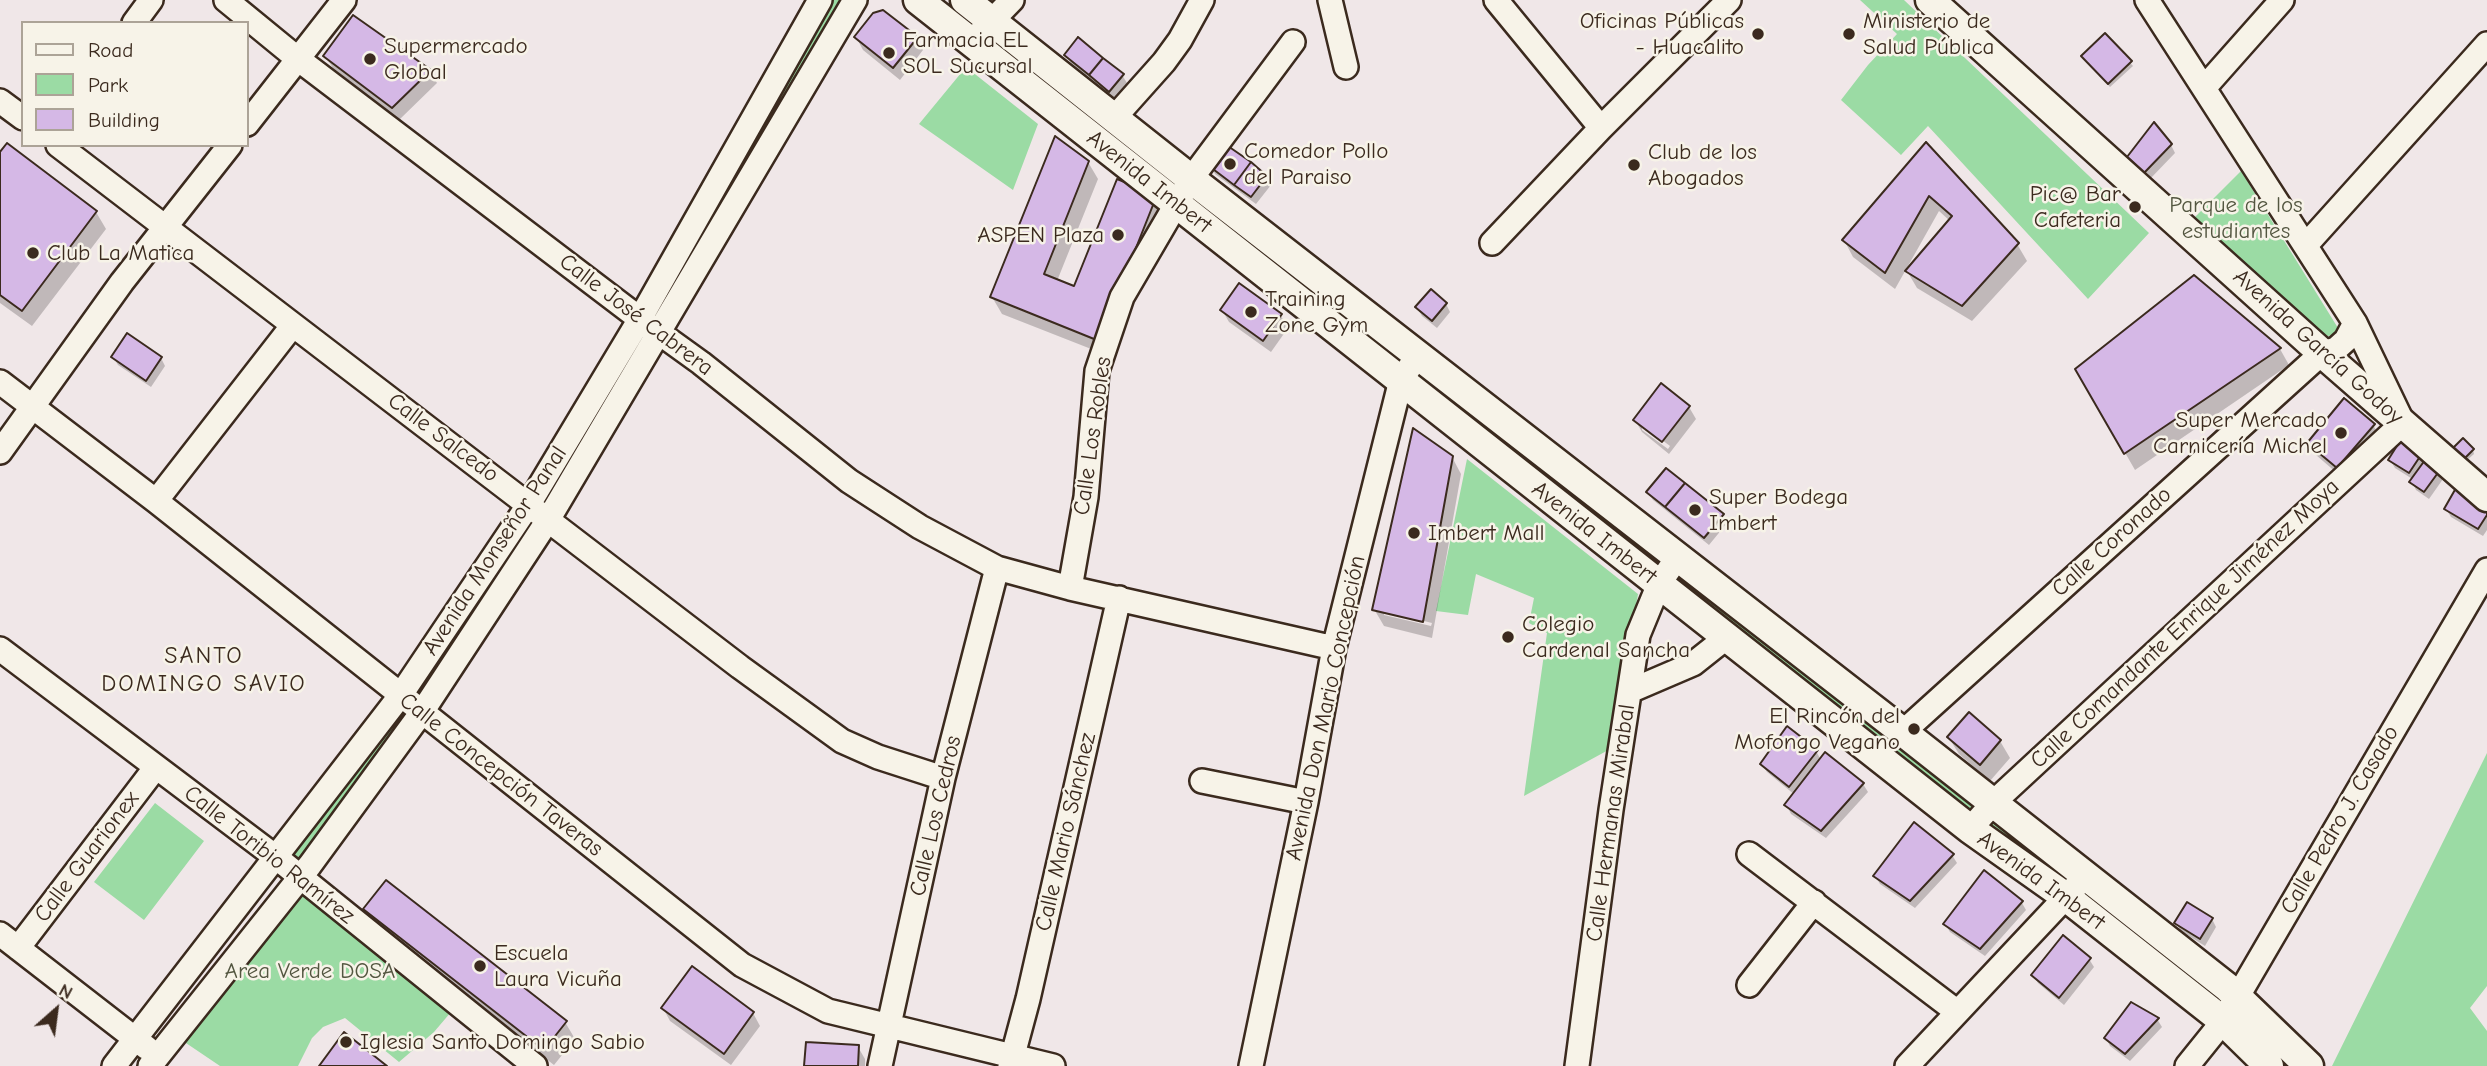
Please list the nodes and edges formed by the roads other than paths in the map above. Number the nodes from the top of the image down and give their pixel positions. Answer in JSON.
{"nodes":[{"id":1,"x":151,"y":0,"type":"edge"},
{"id":2,"x":226,"y":0,"type":"edge"},
{"id":3,"x":344,"y":0,"type":"edge"},
{"id":4,"x":820,"y":0,"type":"edge"},
{"id":5,"x":855,"y":0,"type":"edge"},
{"id":6,"x":918,"y":0,"type":"edge"},
{"id":7,"x":965,"y":0,"type":"edge"},
{"id":8,"x":1012,"y":0,"type":"edge"},
{"id":9,"x":1202,"y":0,"type":"edge"},
{"id":10,"x":1330,"y":0,"type":"edge"},
{"id":11,"x":1496,"y":0,"type":"edge"},
{"id":12,"x":1729,"y":0,"type":"edge"},
{"id":13,"x":1930,"y":0,"type":"edge"},
{"id":14,"x":2147,"y":0,"type":"edge"},
{"id":15,"x":2282,"y":0,"type":"edge"},
{"id":16,"x":135,"y":21,"type":"edge"},
{"id":17,"x":992,"y":21,"type":"junction"},
{"id":18,"x":972,"y":42,"type":"junction"},
{"id":19,"x":1293,"y":42,"type":"dead end"},
{"id":20,"x":2487,"y":44,"type":"edge"},
{"id":21,"x":298,"y":59,"type":"junction"},
{"id":22,"x":1346,"y":67,"type":"dead end"},
{"id":23,"x":2204,"y":88,"type":"junction"},
{"id":24,"x":0,"y":102,"type":"edge"},
{"id":25,"x":21,"y":117,"type":"edge"},
{"id":26,"x":1114,"y":118,"type":"junction"},
{"id":27,"x":248,"y":123,"type":"edge"},
{"id":28,"x":1601,"y":128,"type":"junction"},
{"id":29,"x":61,"y":147,"type":"edge"},
{"id":30,"x":228,"y":147,"type":"edge"},
{"id":31,"x":1191,"y":179,"type":"junction"},
{"id":32,"x":1176,"y":203,"type":"junction"},
{"id":33,"x":165,"y":228,"type":"junction"},
{"id":34,"x":1492,"y":243,"type":"dead end"},
{"id":35,"x":2306,"y":245,"type":"junction"},
{"id":36,"x":640,"y":319,"type":"junction"},
{"id":37,"x":2355,"y":324,"type":"junction"},
{"id":38,"x":293,"y":326,"type":"junction"},
{"id":39,"x":659,"y":333,"type":"junction"},
{"id":40,"x":2322,"y":353,"type":"junction"},
{"id":41,"x":1418,"y":355,"type":"junction"},
{"id":42,"x":1401,"y":380,"type":"junction"},
{"id":43,"x":0,"y":382,"type":"edge"},
{"id":44,"x":32,"y":408,"type":"junction"},
{"id":45,"x":2403,"y":423,"type":"junction"},
{"id":46,"x":0,"y":452,"type":"edge"},
{"id":47,"x":2487,"y":497,"type":"edge"},
{"id":48,"x":156,"y":501,"type":"junction"},
{"id":49,"x":529,"y":504,"type":"junction"},
{"id":50,"x":548,"y":520,"type":"junction"},
{"id":51,"x":1677,"y":558,"type":"junction"},
{"id":52,"x":997,"y":568,"type":"junction"},
{"id":53,"x":2487,"y":570,"type":"edge"},
{"id":54,"x":1659,"y":584,"type":"junction"},
{"id":55,"x":1070,"y":588,"type":"junction"},
{"id":56,"x":1119,"y":598,"type":"junction"},
{"id":57,"x":1727,"y":637,"type":"junction"},
{"id":58,"x":1334,"y":648,"type":"junction"},
{"id":59,"x":0,"y":649,"type":"edge"},
{"id":60,"x":1630,"y":691,"type":"junction"},
{"id":61,"x":400,"y":696,"type":"junction"},
{"id":62,"x":422,"y":712,"type":"junction"},
{"id":63,"x":1903,"y":732,"type":"junction"},
{"id":64,"x":156,"y":767,"type":"junction"},
{"id":65,"x":943,"y":778,"type":"junction"},
{"id":66,"x":1202,"y":781,"type":"dead end"},
{"id":67,"x":1306,"y":802,"type":"junction"},
{"id":68,"x":1992,"y":804,"type":"junction"},
{"id":69,"x":1970,"y":829,"type":"junction"},
{"id":70,"x":1749,"y":854,"type":"dead end"},
{"id":71,"x":277,"y":858,"type":"junction"},
{"id":72,"x":2085,"y":876,"type":"junction"},
{"id":73,"x":299,"y":877,"type":"junction"},
{"id":74,"x":2066,"y":897,"type":"junction"},
{"id":75,"x":1814,"y":902,"type":"junction"},
{"id":76,"x":9,"y":941,"type":"edge"},
{"id":77,"x":1749,"y":985,"type":"dead end"},
{"id":78,"x":2238,"y":996,"type":"junction"},
{"id":79,"x":1956,"y":1011,"type":"junction"},
{"id":80,"x":2222,"y":1020,"type":"junction"},
{"id":81,"x":889,"y":1025,"type":"junction"},
{"id":82,"x":135,"y":1038,"type":"junction"},
{"id":83,"x":154,"y":1061,"type":"edge"},
{"id":84,"x":1011,"y":1061,"type":"edge"},
{"id":85,"x":114,"y":1066,"type":"edge"},
{"id":86,"x":535,"y":1066,"type":"edge"},
{"id":87,"x":880,"y":1066,"type":"edge"},
{"id":88,"x":1053,"y":1066,"type":"edge"},
{"id":89,"x":1251,"y":1066,"type":"edge"},
{"id":90,"x":1577,"y":1066,"type":"edge"},
{"id":91,"x":1907,"y":1066,"type":"edge"},
{"id":92,"x":2187,"y":1066,"type":"edge"},
{"id":93,"x":2269,"y":1066,"type":"edge"},
{"id":94,"x":2309,"y":1066,"type":"edge"}],
"edges":[{"from":1,"to":16,"type":"street"},
{"from":2,"to":21,"type":"street","name":"Calle José Cabrera"},
{"from":3,"to":21,"type":"street"},
{"from":4,"to":36,"type":"street","name":"Avenida Monseñor Panal"},
{"from":5,"to":39,"type":"street","name":"Avenida Monseñor Panal"},
{"from":6,"to":18,"type":"main road","name":"Avenida Imbert"},
{"from":7,"to":17,"type":"main road","name":"Avenida Imbert"},
{"from":8,"to":17,"type":"street"},
{"from":9,"to":26,"type":"street"},
{"from":10,"to":22,"type":"street"},
{"from":11,"to":28,"type":"street"},
{"from":12,"to":28,"type":"street"},
{"from":13,"to":40,"type":"main road","name":"Avenida García Godoy"},
{"from":14,"to":23,"type":"street"},
{"from":15,"to":23,"type":"street"},
{"from":17,"to":18,"type":"street"},
{"from":17,"to":26,"type":"main road","name":"Avenida Imbert"},
{"from":18,"to":32,"type":"main road","name":"Avenida Imbert"},
{"from":19,"to":31,"type":"street","name":"Calle Los Robles"},
{"from":20,"to":35,"type":"street"},
{"from":21,"to":27,"type":"street"},
{"from":21,"to":36,"type":"street","name":"Calle José Cabrera"},
{"from":23,"to":35,"type":"street"},
{"from":24,"to":25,"type":"street"},
{"from":26,"to":31,"type":"main road","name":"Avenida Imbert"},
{"from":28,"to":34,"type":"street"},
{"from":29,"to":33,"type":"street","name":"Calle Salcedo"},
{"from":30,"to":33,"type":"street"},
{"from":31,"to":32,"type":"street","name":"Calle Los Robles"},
{"from":31,"to":41,"type":"main road","name":"Avenida Imbert"},
{"from":32,"to":42,"type":"main road","name":"Avenida Imbert"},
{"from":32,"to":55,"type":"street","name":"Calle Los Robles"},
{"from":33,"to":38,"type":"street","name":"Calle Salcedo"},
{"from":33,"to":44,"type":"street"},
{"from":35,"to":37,"type":"street"},
{"from":36,"to":39,"type":"street","name":"Calle José Cabrera"},
{"from":36,"to":49,"type":"street","name":"Avenida Monseñor Panal"},
{"from":37,"to":40,"type":"street","name":"Calle Coronado"},
{"from":37,"to":45,"type":"street"},
{"from":38,"to":48,"type":"street"},
{"from":38,"to":49,"type":"street","name":"Calle Salcedo"},
{"from":39,"to":50,"type":"street","name":"Avenida Monseñor Panal"},
{"from":39,"to":52,"type":"street","name":"Calle José Cabrera"},
{"from":40,"to":45,"type":"main road","name":"Avenida García Godoy"},
{"from":40,"to":63,"type":"street","name":"Calle Coronado"},
{"from":41,"to":42,"type":"street","name":"Avenida Don Mario Concepción"},
{"from":41,"to":51,"type":"main road","name":"Avenida Imbert"},
{"from":42,"to":54,"type":"main road","name":"Avenida Imbert"},
{"from":42,"to":58,"type":"street","name":"Avenida Don Mario Concepción"},
{"from":43,"to":44,"type":"street","name":"Calle Concepción Taveras"},
{"from":44,"to":46,"type":"street"},
{"from":44,"to":48,"type":"street","name":"Calle Concepción Taveras"},
{"from":45,"to":47,"type":"main road","name":"Avenida García Godoy"},
{"from":45,"to":68,"type":"street","name":"Calle Comandante Enrique Jiménez Moya"},
{"from":48,"to":61,"type":"street","name":"Calle Concepción Taveras"},
{"from":49,"to":50,"type":"street","name":"Calle Salcedo"},
{"from":49,"to":61,"type":"street","name":"Avenida Monseñor Panal"},
{"from":50,"to":62,"type":"street","name":"Avenida Monseñor Panal"},
{"from":50,"to":65,"type":"street","name":"Calle Salcedo"},
{"from":51,"to":54,"type":"street","name":"Calle Hermanas Mirabal"},
{"from":51,"to":63,"type":"main road","name":"Avenida Imbert"},
{"from":52,"to":55,"type":"street","name":"Calle José Cabrera"},
{"from":52,"to":65,"type":"street","name":"Calle Los Cedros"},
{"from":53,"to":78,"type":"street","name":"Calle Pedro J. Casado"},
{"from":54,"to":57,"type":"main road","name":"Avenida Imbert"},
{"from":54,"to":60,"type":"street","name":"Calle Hermanas Mirabal"},
{"from":55,"to":56,"type":"street","name":"Calle José Cabrera"},
{"from":56,"to":58,"type":"street","name":"Calle José Cabrera"},
{"from":56,"to":84,"type":"street","name":"Calle Mario Sánchez"},
{"from":57,"to":60,"type":"street"},
{"from":57,"to":69,"type":"main road","name":"Avenida Imbert"},
{"from":58,"to":67,"type":"street","name":"Avenida Don Mario Concepción"},
{"from":59,"to":64,"type":"street","name":"Calle Toribio Ramírez"},
{"from":60,"to":90,"type":"street","name":"Calle Hermanas Mirabal"},
{"from":61,"to":62,"type":"street","name":"Calle Concepción Taveras"},
{"from":61,"to":71,"type":"street","name":"Avenida Monseñor Panal"},
{"from":62,"to":73,"type":"street","name":"Avenida Monseñor Panal"},
{"from":62,"to":81,"type":"street","name":"Calle Concepción Taveras"},
{"from":63,"to":68,"type":"main road","name":"Avenida Imbert"},
{"from":64,"to":71,"type":"street","name":"Calle Toribio Ramírez"},
{"from":64,"to":76,"type":"street","name":"Calle Guarionex"},
{"from":65,"to":81,"type":"street","name":"Calle Los Cedros"},
{"from":66,"to":67,"type":"street"},
{"from":67,"to":89,"type":"street","name":"Avenida Don Mario Concepción"},
{"from":68,"to":69,"type":"street","name":"Calle Comandante Enrique Jiménez Moya"},
{"from":68,"to":72,"type":"main road","name":"Avenida Imbert"},
{"from":69,"to":74,"type":"main road","name":"Avenida Imbert"},
{"from":70,"to":75,"type":"street"},
{"from":71,"to":73,"type":"street","name":"Calle Toribio Ramírez"},
{"from":71,"to":82,"type":"street","name":"Avenida Monseñor Panal"},
{"from":72,"to":74,"type":"street"},
{"from":72,"to":78,"type":"main road","name":"Avenida Imbert"},
{"from":73,"to":83,"type":"street","name":"Avenida Monseñor Panal"},
{"from":73,"to":86,"type":"street","name":"Calle Toribio Ramírez"},
{"from":74,"to":79,"type":"street"},
{"from":74,"to":80,"type":"main road","name":"Avenida Imbert"},
{"from":75,"to":77,"type":"street"},
{"from":75,"to":79,"type":"street"},
{"from":76,"to":82,"type":"street"},
{"from":78,"to":80,"type":"street","name":"Calle Pedro J. Casado"},
{"from":78,"to":94,"type":"main road","name":"Avenida Imbert"},
{"from":79,"to":91,"type":"street"},
{"from":80,"to":92,"type":"street","name":"Calle Pedro J. Casado"},
{"from":80,"to":93,"type":"main road","name":"Avenida Imbert"},
{"from":81,"to":84,"type":"street","name":"Calle Concepción Taveras"},
{"from":81,"to":87,"type":"street","name":"Calle Los Cedros"},
{"from":82,"to":83,"type":"street"},
{"from":82,"to":85,"type":"street","name":"Avenida Monseñor Panal"},
{"from":84,"to":88,"type":"street","name":"Calle Concepción Taveras"}]}
